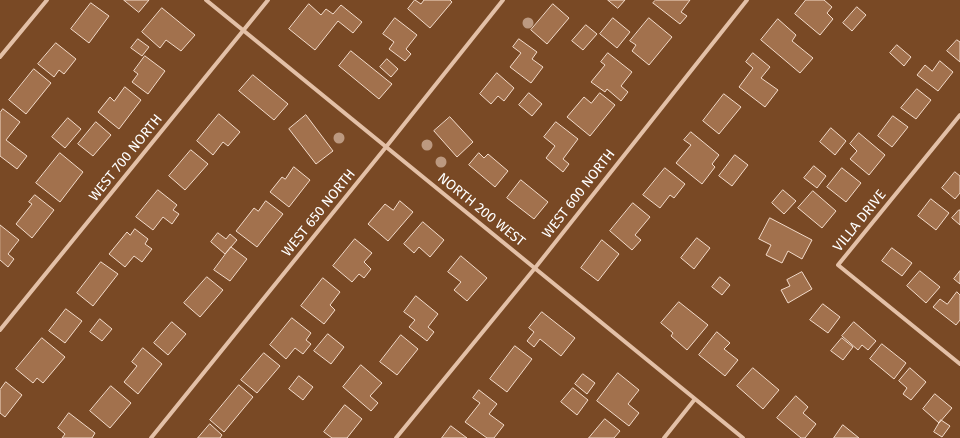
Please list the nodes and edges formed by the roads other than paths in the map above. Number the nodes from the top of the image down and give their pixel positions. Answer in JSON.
{"nodes":[{"id":1,"x":47,"y":0,"type":"edge"},
{"id":2,"x":206,"y":0,"type":"edge"},
{"id":3,"x":268,"y":0,"type":"edge"},
{"id":4,"x":503,"y":0,"type":"edge"},
{"id":5,"x":747,"y":0,"type":"edge"},
{"id":6,"x":243,"y":31,"type":"junction"},
{"id":7,"x":0,"y":57,"type":"edge"},
{"id":8,"x":960,"y":114,"type":"edge"},
{"id":9,"x":386,"y":147,"type":"junction"},
{"id":10,"x":535,"y":268,"type":"junction"},
{"id":11,"x":0,"y":330,"type":"edge"},
{"id":12,"x":960,"y":364,"type":"edge"},
{"id":13,"x":695,"y":399,"type":"junction"},
{"id":14,"x":151,"y":438,"type":"edge"},
{"id":15,"x":396,"y":438,"type":"edge"},
{"id":16,"x":664,"y":438,"type":"edge"},
{"id":17,"x":743,"y":438,"type":"edge"}],
"edges":[{"from":1,"to":7,"type":"street"},
{"from":2,"to":6,"type":"street","name":"NORTH 200 WEST"},
{"from":3,"to":6,"type":"street","name":"WEST 700 NORTH"},
{"from":4,"to":9,"type":"street","name":"WEST 650 NORTH"},
{"from":5,"to":10,"type":"street","name":"WEST 600 NORTH"},
{"from":6,"to":9,"type":"street","name":"NORTH 200 WEST"},
{"from":6,"to":11,"type":"street","name":"WEST 700 NORTH"},
{"from":8,"to":12,"type":"street","name":"VILLA DRIVE"},
{"from":9,"to":10,"type":"street","name":"NORTH 200 WEST"},
{"from":9,"to":14,"type":"street","name":"WEST 650 NORTH"},
{"from":10,"to":13,"type":"street","name":"NORTH 200 WEST"},
{"from":10,"to":15,"type":"street","name":"WEST 600 NORTH"},
{"from":13,"to":16,"type":"street"},
{"from":13,"to":17,"type":"street","name":"NORTH 200 WEST"}]}
